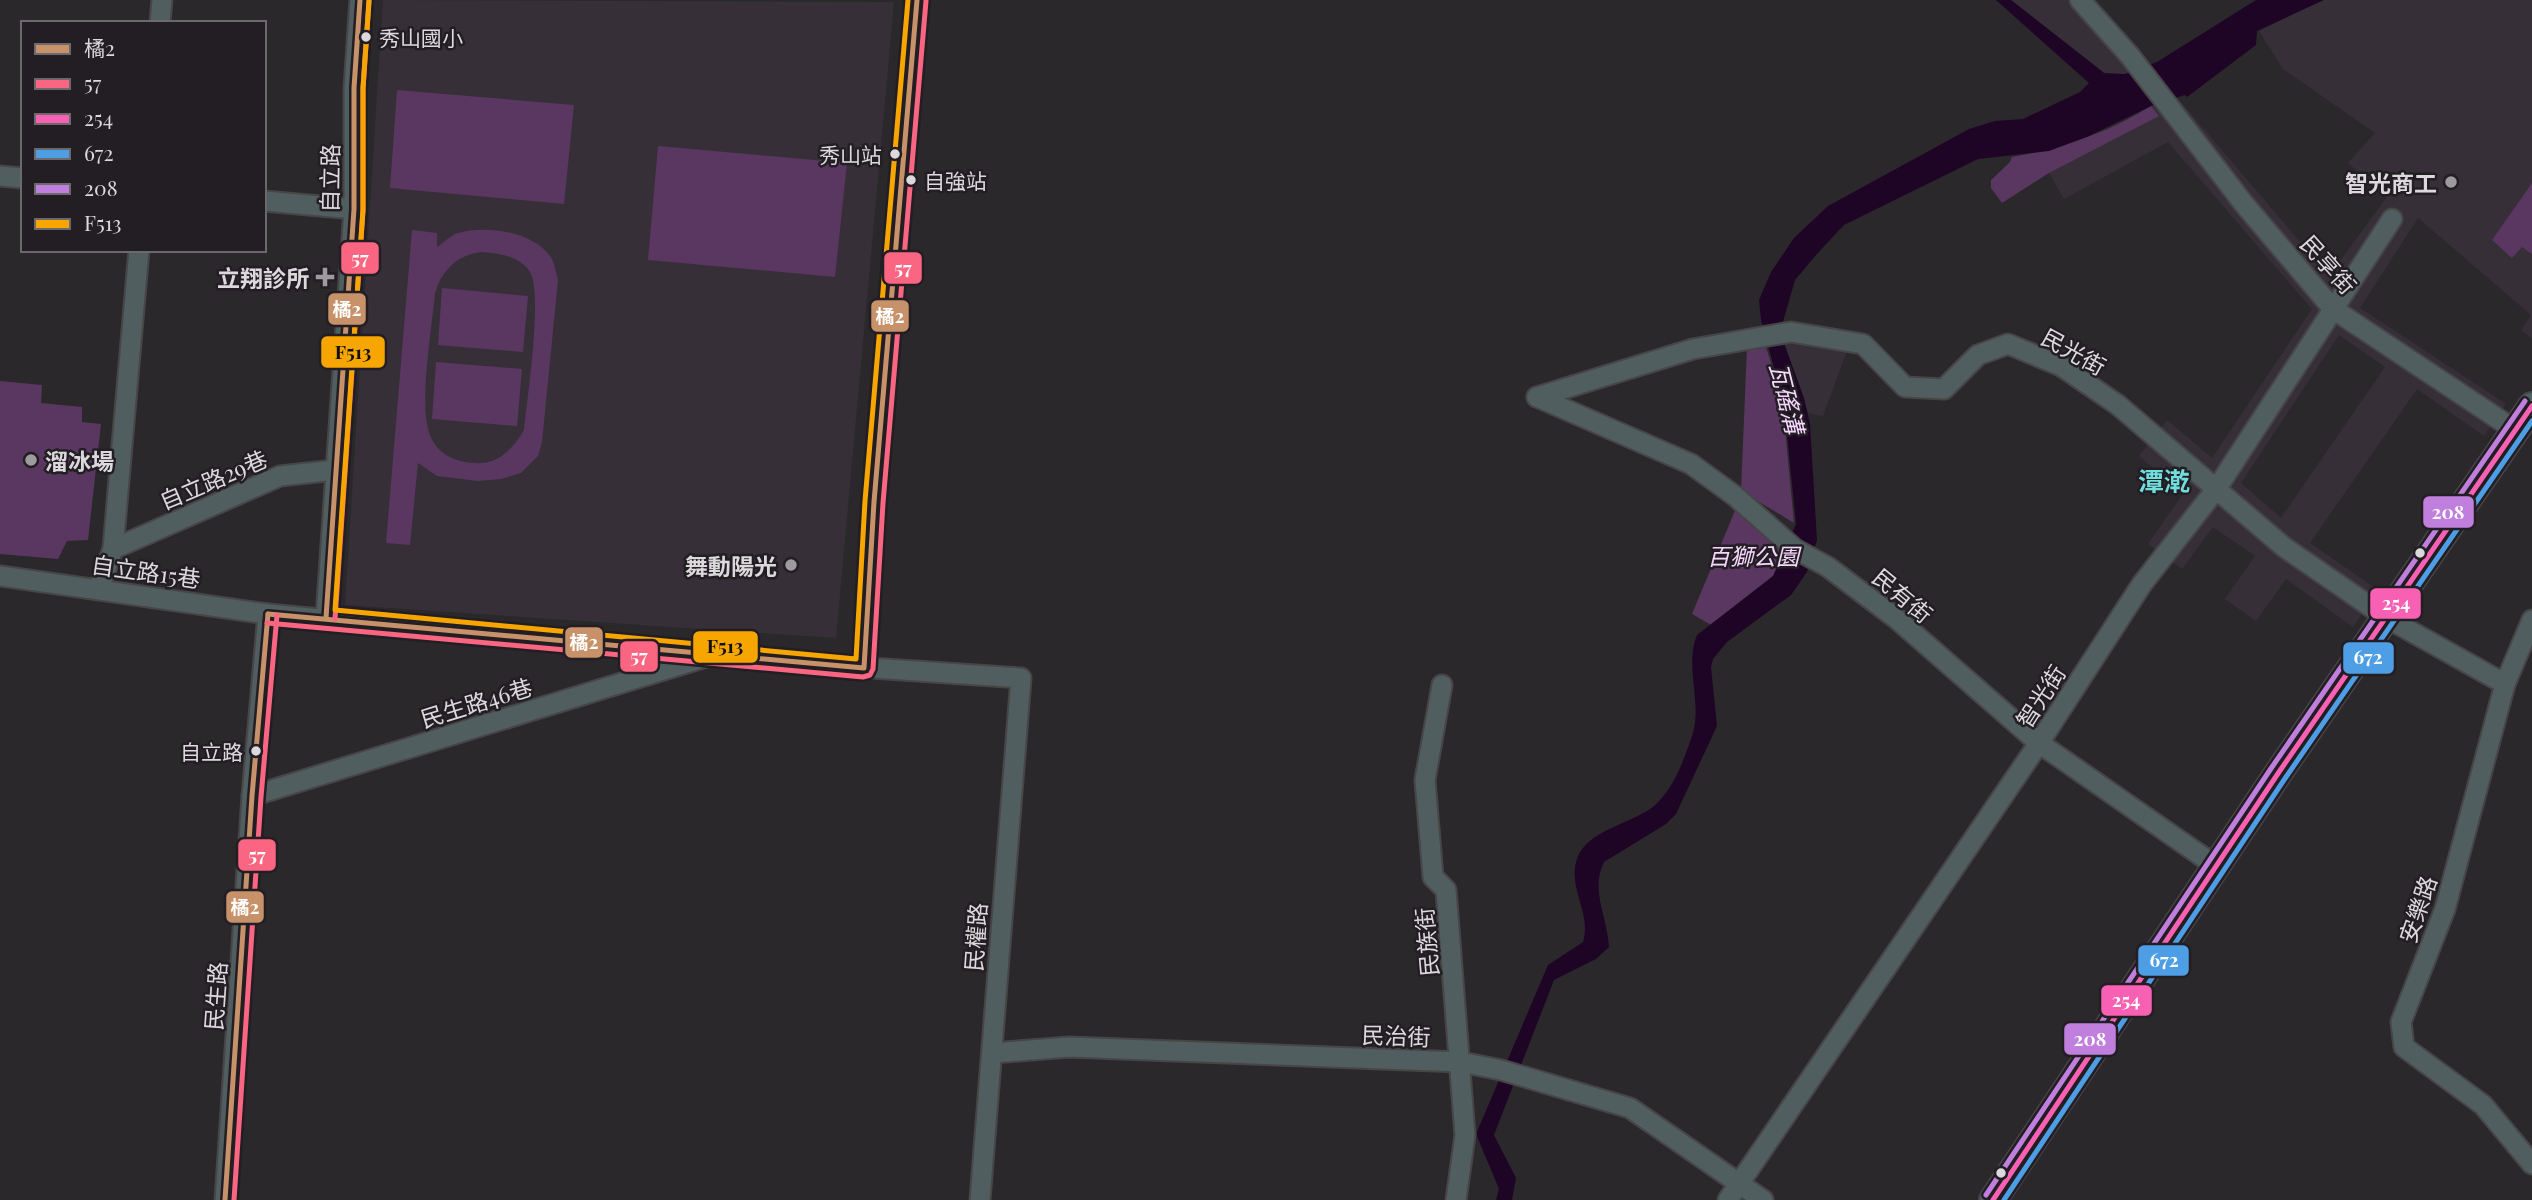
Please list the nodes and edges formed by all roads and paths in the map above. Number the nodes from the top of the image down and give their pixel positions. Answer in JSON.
{"nodes":[{"id":1,"x":162,"y":0,"type":"edge"},
{"id":2,"x":360,"y":0,"type":"edge"},
{"id":3,"x":917,"y":0,"type":"edge"},
{"id":4,"x":2080,"y":0,"type":"edge"},
{"id":5,"x":160,"y":21,"type":"edge"},
{"id":6,"x":0,"y":176,"type":"edge"},
{"id":7,"x":21,"y":178,"type":"edge"},
{"id":8,"x":266,"y":201,"type":"edge"},
{"id":9,"x":354,"y":209,"type":"junction"},
{"id":10,"x":2392,"y":219,"type":"dead end"},
{"id":11,"x":139,"y":252,"type":"edge"},
{"id":12,"x":2333,"y":309,"type":"junction"},
{"id":13,"x":1537,"y":397,"type":"joint"},
{"id":14,"x":2532,"y":406,"type":"edge"},
{"id":15,"x":2515,"y":430,"type":"junction"},
{"id":16,"x":335,"y":470,"type":"junction"},
{"id":17,"x":2217,"y":488,"type":"junction"},
{"id":18,"x":113,"y":549,"type":"junction"},
{"id":19,"x":9,"y":577,"type":"edge"},
{"id":20,"x":100,"y":588,"type":"junction"},
{"id":21,"x":268,"y":614,"type":"junction"},
{"id":22,"x":327,"y":618,"type":"junction"},
{"id":23,"x":2386,"y":618,"type":"junction"},
{"id":24,"x":2532,"y":620,"type":"edge"},
{"id":25,"x":714,"y":655,"type":"junction"},
{"id":26,"x":864,"y":668,"type":"junction"},
{"id":27,"x":2505,"y":684,"type":"junction"},
{"id":28,"x":1442,"y":685,"type":"dead end"},
{"id":29,"x":2039,"y":743,"type":"junction"},
{"id":30,"x":252,"y":796,"type":"junction"},
{"id":31,"x":2216,"y":866,"type":"junction"},
{"id":32,"x":992,"y":1053,"type":"junction"},
{"id":33,"x":1461,"y":1062,"type":"junction"},
{"id":34,"x":2532,"y":1164,"type":"edge"},
{"id":35,"x":1734,"y":1192,"type":"edge"},
{"id":36,"x":225,"y":1200,"type":"edge"},
{"id":37,"x":981,"y":1200,"type":"edge"},
{"id":38,"x":1456,"y":1200,"type":"edge"},
{"id":39,"x":1763,"y":1200,"type":"edge"},
{"id":40,"x":1993,"y":1200,"type":"edge"}],
"edges":[{"from":1,"to":5,"type":"street"},
{"from":2,"to":9,"type":"street","name":"自立路"},
{"from":3,"to":26,"type":"street"},
{"from":4,"to":12,"type":"street","name":"民享街"},
{"from":6,"to":7,"type":"street"},
{"from":8,"to":9,"type":"street"},
{"from":9,"to":16,"type":"street","name":"自立路"},
{"from":10,"to":12,"type":"street","name":"智光街"},
{"from":11,"to":18,"type":"street"},
{"from":12,"to":15,"type":"street","name":"民享街"},
{"from":12,"to":17,"type":"street","name":"智光街"},
{"from":13,"to":17,"type":"street","name":"民光街"},
{"from":13,"to":29,"type":"street","name":"民有街"},
{"from":14,"to":15,"type":"street"},
{"from":15,"to":23,"type":"street"},
{"from":16,"to":18,"type":"street","name":"自立路29巷"},
{"from":16,"to":22,"type":"street","name":"自立路"},
{"from":17,"to":23,"type":"street","name":"民光街"},
{"from":17,"to":29,"type":"street","name":"智光街"},
{"from":18,"to":20,"type":"street"},
{"from":19,"to":20,"type":"street","name":"自立路15巷"},
{"from":20,"to":21,"type":"street","name":"自立路15巷"},
{"from":21,"to":22,"type":"street"},
{"from":21,"to":30,"type":"street"},
{"from":22,"to":25,"type":"street"},
{"from":23,"to":27,"type":"street","name":"民光街"},
{"from":23,"to":31,"type":"street"},
{"from":24,"to":27,"type":"street","name":"安樂路"},
{"from":25,"to":26,"type":"street"},
{"from":25,"to":30,"type":"street","name":"民生路46巷"},
{"from":26,"to":32,"type":"street","name":"民權路"},
{"from":27,"to":34,"type":"street","name":"安樂路"},
{"from":28,"to":33,"type":"street","name":"民族街"},
{"from":29,"to":31,"type":"street","name":"民有街"},
{"from":29,"to":35,"type":"street","name":"智光街"},
{"from":30,"to":36,"type":"street","name":"民生路"},
{"from":31,"to":40,"type":"street"},
{"from":32,"to":33,"type":"street","name":"民治街"},
{"from":32,"to":37,"type":"street","name":"民權路"},
{"from":33,"to":35,"type":"street","name":"民治街"},
{"from":33,"to":38,"type":"street","name":"民族街"},
{"from":35,"to":39,"type":"street","name":"民治街"}]}
